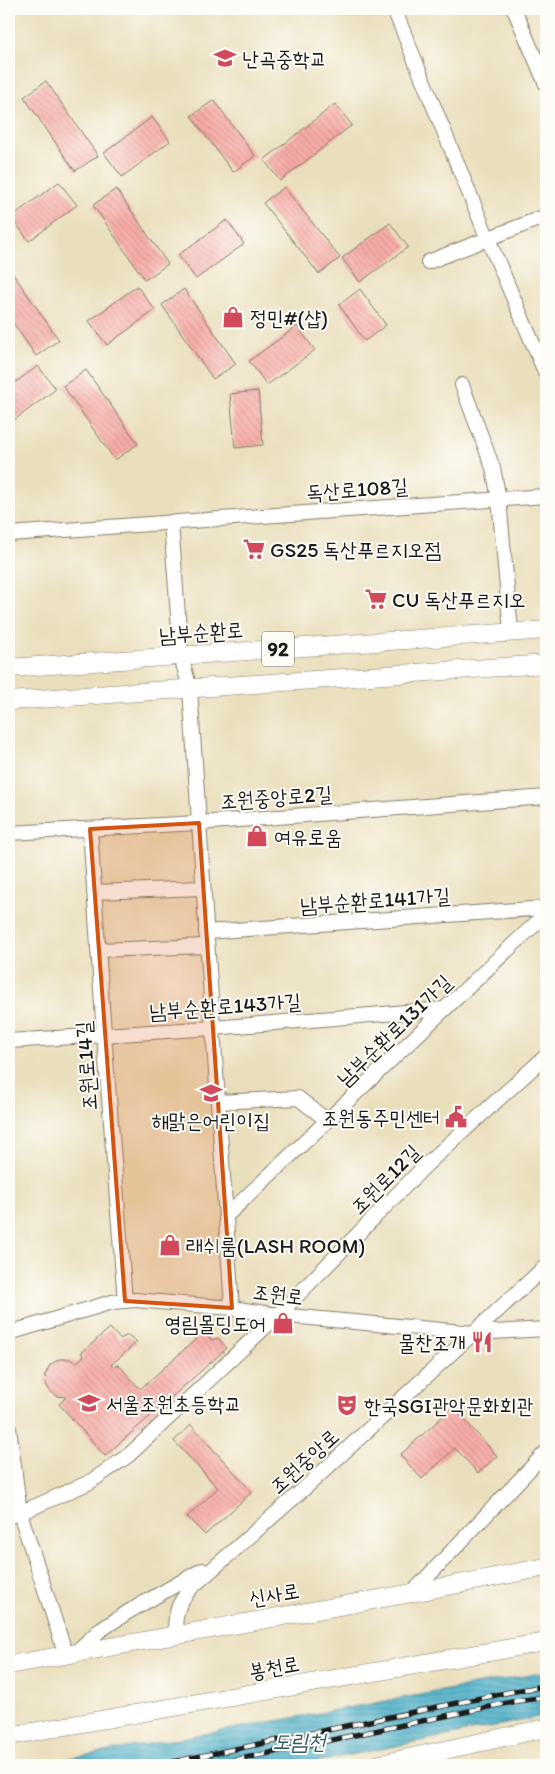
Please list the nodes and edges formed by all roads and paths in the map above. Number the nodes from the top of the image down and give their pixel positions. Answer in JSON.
{"nodes":[{"id":1,"x":394,"y":9,"type":"edge"},
{"id":2,"x":514,"y":9,"type":"edge"},
{"id":3,"x":546,"y":84,"type":"edge"},
{"id":4,"x":546,"y":216,"type":"edge"},
{"id":5,"x":488,"y":239,"type":"junction"},
{"id":6,"x":428,"y":262,"type":"dead end"},
{"id":7,"x":546,"y":374,"type":"edge"},
{"id":8,"x":462,"y":385,"type":"dead end"},
{"id":9,"x":546,"y":496,"type":"edge"},
{"id":10,"x":498,"y":499,"type":"junction"},
{"id":11,"x":171,"y":522,"type":"junction"},
{"id":12,"x":9,"y":534,"type":"edge"},
{"id":13,"x":546,"y":630,"type":"edge"},
{"id":14,"x":511,"y":632,"type":"junction"},
{"id":15,"x":181,"y":656,"type":"junction"},
{"id":16,"x":546,"y":664,"type":"edge"},
{"id":17,"x":9,"y":668,"type":"edge"},
{"id":18,"x":190,"y":689,"type":"junction"},
{"id":19,"x":9,"y":701,"type":"edge"},
{"id":20,"x":546,"y":797,"type":"edge"},
{"id":21,"x":199,"y":823,"type":"junction"},
{"id":22,"x":90,"y":829,"type":"junction"},
{"id":23,"x":9,"y":833,"type":"edge"},
{"id":24,"x":203,"y":888,"type":"junction"},
{"id":25,"x":94,"y":892,"type":"junction"},
{"id":26,"x":546,"y":908,"type":"edge"},
{"id":27,"x":546,"y":914,"type":"edge"},
{"id":28,"x":206,"y":932,"type":"junction"},
{"id":29,"x":207,"y":946,"type":"junction"},
{"id":30,"x":98,"y":950,"type":"junction"},
{"id":31,"x":443,"y":1009,"type":"junction"},
{"id":32,"x":213,"y":1028,"type":"junction"},
{"id":33,"x":104,"y":1034,"type":"junction"},
{"id":34,"x":9,"y":1041,"type":"edge"},
{"id":35,"x":546,"y":1056,"type":"edge"},
{"id":36,"x":218,"y":1102,"type":"junction"},
{"id":37,"x":328,"y":1121,"type":"junction"},
{"id":38,"x":226,"y":1216,"type":"junction"},
{"id":39,"x":546,"y":1266,"type":"edge"},
{"id":40,"x":125,"y":1300,"type":"junction"},
{"id":41,"x":232,"y":1308,"type":"junction"},
{"id":42,"x":278,"y":1315,"type":"junction"},
{"id":43,"x":546,"y":1329,"type":"edge"},
{"id":44,"x":9,"y":1334,"type":"edge"},
{"id":45,"x":474,"y":1334,"type":"junction"},
{"id":46,"x":9,"y":1428,"type":"edge"},
{"id":47,"x":546,"y":1452,"type":"edge"},
{"id":48,"x":14,"y":1515,"type":"edge"},
{"id":49,"x":218,"y":1562,"type":"junction"},
{"id":50,"x":546,"y":1566,"type":"edge"},
{"id":51,"x":412,"y":1593,"type":"junction"},
{"id":52,"x":175,"y":1634,"type":"junction"},
{"id":53,"x":546,"y":1642,"type":"edge"},
{"id":54,"x":70,"y":1654,"type":"junction"},
{"id":55,"x":9,"y":1666,"type":"edge"},
{"id":56,"x":546,"y":1728,"type":"edge"},
{"id":57,"x":9,"y":1736,"type":"edge"},
{"id":58,"x":376,"y":1765,"type":"edge"}],
"edges":[{"from":1,"to":5,"type":"street"},
{"from":2,"to":3,"type":"street"},
{"from":4,"to":5,"type":"street"},
{"from":5,"to":6,"type":"street"},
{"from":5,"to":7,"type":"street"},
{"from":8,"to":10,"type":"street"},
{"from":9,"to":10,"type":"street","name":"독산로108길"},
{"from":10,"to":11,"type":"street","name":"독산로108길"},
{"from":10,"to":14,"type":"street"},
{"from":11,"to":12,"type":"street","name":"독산로108길"},
{"from":11,"to":15,"type":"street"},
{"from":13,"to":14,"type":"main road","name":"남부순환로","number":"92"},
{"from":14,"to":15,"type":"main road","name":"남부순환로","number":"92"},
{"from":15,"to":17,"type":"main road","name":"남부순환로","number":"92"},
{"from":15,"to":18,"type":"street"},
{"from":16,"to":18,"type":"main road","number":"92"},
{"from":18,"to":19,"type":"main road","number":"92"},
{"from":18,"to":21,"type":"street"},
{"from":20,"to":21,"type":"street","name":"조원중앙로2길"},
{"from":21,"to":22,"type":"street","name":"조원중앙로2길"},
{"from":21,"to":24,"type":"street"},
{"from":22,"to":23,"type":"street","name":"조원중앙로2길"},
{"from":22,"to":25,"type":"street","name":"조원로14길"},
{"from":24,"to":25,"type":"street"},
{"from":24,"to":28,"type":"street"},
{"from":25,"to":30,"type":"street","name":"조원로14길"},
{"from":26,"to":28,"type":"street","name":"남부순환로141가길"},
{"from":27,"to":31,"type":"street","name":"남부순환로131가길"},
{"from":28,"to":29,"type":"street"},
{"from":29,"to":30,"type":"street"},
{"from":29,"to":32,"type":"street"},
{"from":30,"to":33,"type":"street","name":"조원로14길"},
{"from":31,"to":32,"type":"street","name":"남부순환로143가길"},
{"from":31,"to":37,"type":"street","name":"남부순환로131가길"},
{"from":32,"to":33,"type":"street","name":"남부순환로143가길"},
{"from":32,"to":36,"type":"street"},
{"from":33,"to":34,"type":"street","name":"남부순환로143가길"},
{"from":33,"to":40,"type":"street","name":"조원로14길"},
{"from":35,"to":42,"type":"street","name":"조원로12길"},
{"from":36,"to":37,"type":"street"},
{"from":36,"to":38,"type":"street"},
{"from":37,"to":38,"type":"street","name":"남부순환로131가길"},
{"from":38,"to":41,"type":"street"},
{"from":39,"to":45,"type":"street","name":"조원중앙로"},
{"from":40,"to":41,"type":"street","name":"조원로"},
{"from":40,"to":44,"type":"street","name":"조원로"},
{"from":41,"to":42,"type":"street","name":"조원로"},
{"from":42,"to":45,"type":"street","name":"조원로"},
{"from":42,"to":48,"type":"street","name":"조원로12길"},
{"from":43,"to":45,"type":"street","name":"조원로"},
{"from":45,"to":49,"type":"street","name":"조원중앙로"},
{"from":46,"to":48,"type":"street"},
{"from":47,"to":51,"type":"street"},
{"from":48,"to":54,"type":"street"},
{"from":49,"to":52,"type":"street","name":"조원중앙로"},
{"from":49,"to":54,"type":"street"},
{"from":50,"to":51,"type":"main road","name":"신사로"},
{"from":51,"to":52,"type":"main road","name":"신사로"},
{"from":52,"to":54,"type":"main road","name":"신사로"},
{"from":53,"to":57,"type":"main road","name":"봉천로"},
{"from":54,"to":55,"type":"main road","name":"신사로"},
{"from":56,"to":58,"type":"main road"}]}
